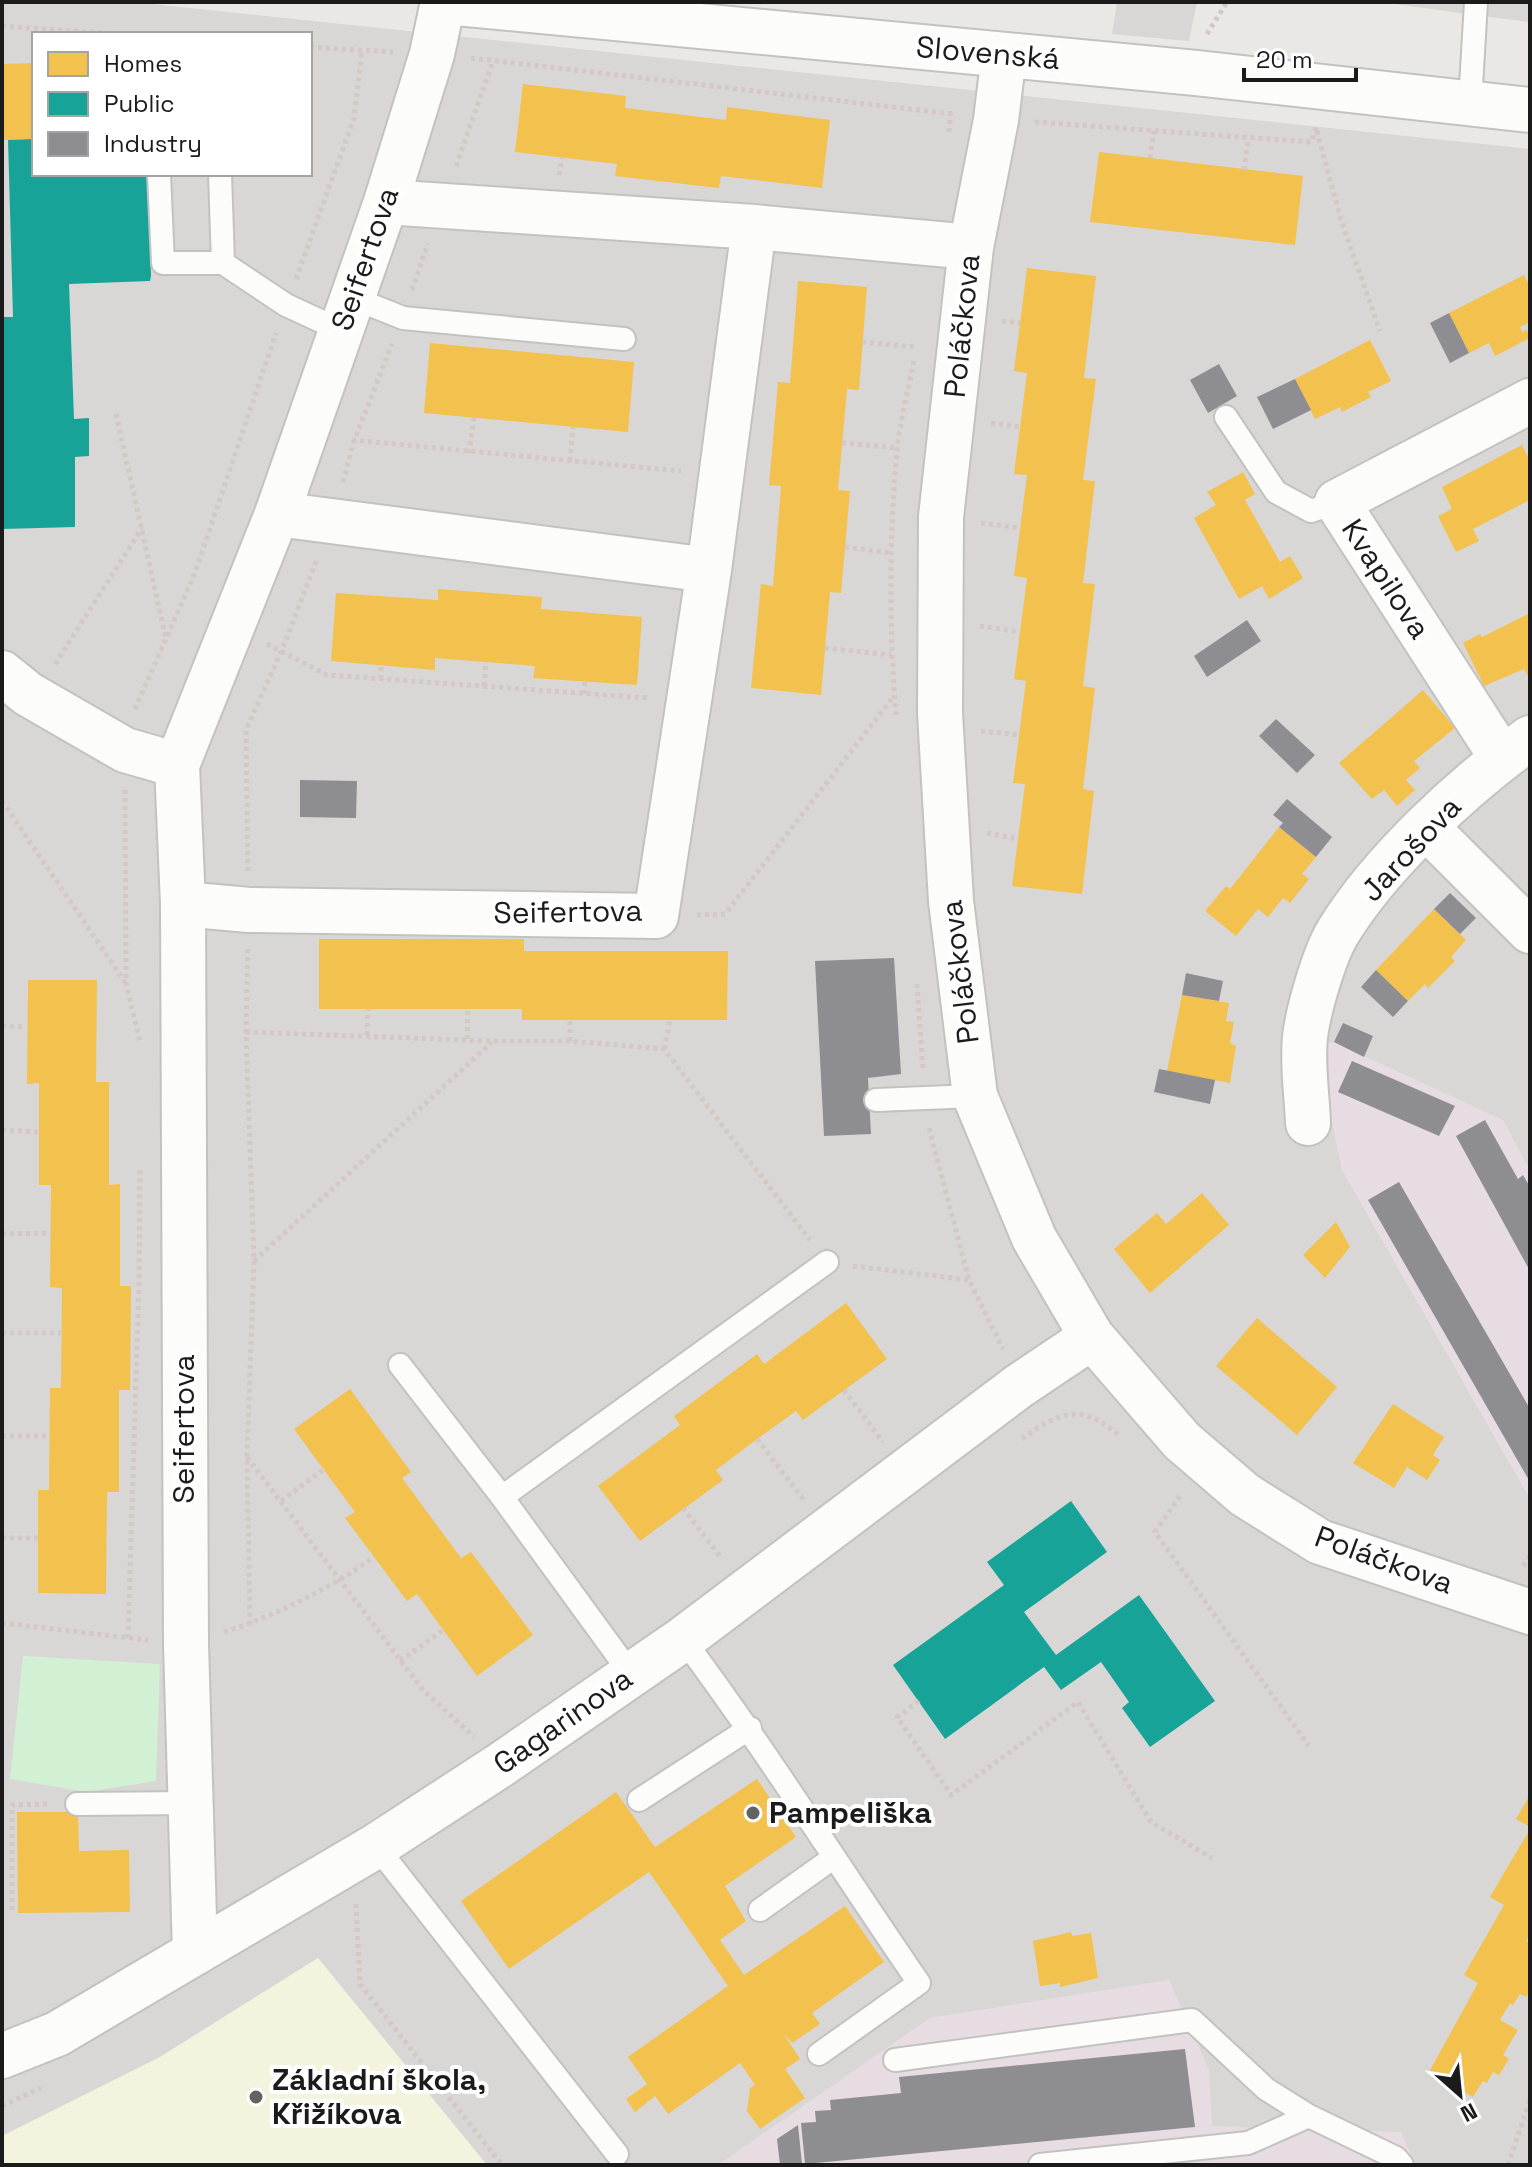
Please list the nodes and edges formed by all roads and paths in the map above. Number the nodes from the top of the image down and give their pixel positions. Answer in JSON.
{"nodes":[{"id":1,"x":445,"y":2,"type":"edge"},
{"id":2,"x":1476,"y":2,"type":"edge"},
{"id":3,"x":2,"y":26,"type":"edge"},
{"id":4,"x":90,"y":32,"type":"edge"},
{"id":5,"x":312,"y":47,"type":"edge"},
{"id":6,"x":362,"y":50,"type":"junction"},
{"id":7,"x":432,"y":54,"type":"junction"},
{"id":8,"x":1004,"y":55,"type":"junction"},
{"id":9,"x":493,"y":61,"type":"junction"},
{"id":10,"x":1470,"y":103,"type":"junction"},
{"id":11,"x":1318,"y":104,"type":"junction"},
{"id":12,"x":1530,"y":110,"type":"edge"},
{"id":13,"x":1042,"y":123,"type":"junction"},
{"id":14,"x":1016,"y":126,"type":"junction"},
{"id":15,"x":1316,"y":129,"type":"junction"},
{"id":16,"x":1154,"y":131,"type":"junction"},
{"id":17,"x":1248,"y":138,"type":"junction"},
{"id":18,"x":1150,"y":158,"type":"dead end"},
{"id":19,"x":1244,"y":170,"type":"dead end"},
{"id":20,"x":159,"y":176,"type":"edge"},
{"id":21,"x":220,"y":176,"type":"edge"},
{"id":22,"x":386,"y":202,"type":"junction"},
{"id":23,"x":440,"y":207,"type":"junction"},
{"id":24,"x":754,"y":227,"type":"junction"},
{"id":25,"x":971,"y":247,"type":"junction"},
{"id":26,"x":223,"y":263,"type":"junction"},
{"id":27,"x":286,"y":305,"type":"junction"},
{"id":28,"x":346,"y":313,"type":"junction"},
{"id":29,"x":403,"y":318,"type":"junction"},
{"id":30,"x":1380,"y":331,"type":"dead end"},
{"id":31,"x":624,"y":339,"type":"dead end"},
{"id":32,"x":862,"y":342,"type":"dead end"},
{"id":33,"x":917,"y":347,"type":"dead end"},
{"id":34,"x":1530,"y":401,"type":"edge"},
{"id":35,"x":116,"y":414,"type":"dead end"},
{"id":36,"x":1226,"y":417,"type":"dead end"},
{"id":37,"x":474,"y":418,"type":"dead end"},
{"id":38,"x":990,"y":423,"type":"dead end"},
{"id":39,"x":573,"y":427,"type":"dead end"},
{"id":40,"x":1020,"y":427,"type":"dead end"},
{"id":41,"x":304,"y":433,"type":"junction"},
{"id":42,"x":354,"y":441,"type":"junction"},
{"id":43,"x":842,"y":443,"type":"dead end"},
{"id":44,"x":897,"y":448,"type":"dead end"},
{"id":45,"x":469,"y":453,"type":"junction"},
{"id":46,"x":570,"y":461,"type":"junction"},
{"id":47,"x":721,"y":475,"type":"junction"},
{"id":48,"x":1337,"y":502,"type":"junction"},
{"id":49,"x":277,"y":514,"type":"junction"},
{"id":50,"x":332,"y":521,"type":"junction"},
{"id":51,"x":978,"y":523,"type":"dead end"},
{"id":52,"x":142,"y":528,"type":"junction"},
{"id":53,"x":1020,"y":528,"type":"dead end"},
{"id":54,"x":845,"y":547,"type":"dead end"},
{"id":55,"x":892,"y":553,"type":"dead end"},
{"id":56,"x":709,"y":570,"type":"junction"},
{"id":57,"x":977,"y":625,"type":"dead end"},
{"id":58,"x":231,"y":629,"type":"junction"},
{"id":59,"x":1020,"y":632,"type":"dead end"},
{"id":60,"x":166,"y":641,"type":"junction"},
{"id":61,"x":825,"y":648,"type":"dead end"},
{"id":62,"x":282,"y":650,"type":"junction"},
{"id":63,"x":892,"y":655,"type":"dead end"},
{"id":64,"x":486,"y":662,"type":"dead end"},
{"id":65,"x":381,"y":665,"type":"dead end"},
{"id":66,"x":381,"y":679,"type":"junction"},
{"id":67,"x":585,"y":681,"type":"dead end"},
{"id":68,"x":15,"y":684,"type":"edge"},
{"id":69,"x":484,"y":686,"type":"junction"},
{"id":70,"x":584,"y":694,"type":"junction"},
{"id":71,"x":894,"y":696,"type":"dead end"},
{"id":72,"x":689,"y":701,"type":"junction"},
{"id":73,"x":968,"y":729,"type":"dead end"},
{"id":74,"x":1019,"y":735,"type":"dead end"},
{"id":75,"x":1516,"y":748,"type":"edge"},
{"id":76,"x":125,"y":750,"type":"junction"},
{"id":77,"x":177,"y":765,"type":"junction"},
{"id":78,"x":2,"y":801,"type":"edge"},
{"id":79,"x":1426,"y":827,"type":"junction"},
{"id":80,"x":974,"y":831,"type":"dead end"},
{"id":81,"x":1018,"y":839,"type":"dead end"},
{"id":82,"x":183,"y":904,"type":"junction"},
{"id":83,"x":249,"y":910,"type":"junction"},
{"id":84,"x":656,"y":916,"type":"junction"},
{"id":85,"x":1530,"y":931,"type":"edge"},
{"id":86,"x":126,"y":983,"type":"junction"},
{"id":87,"x":468,"y":1008,"type":"dead end"},
{"id":88,"x":368,"y":1009,"type":"dead end"},
{"id":89,"x":570,"y":1020,"type":"dead end"},
{"id":90,"x":670,"y":1020,"type":"dead end"},
{"id":91,"x":2,"y":1026,"type":"edge"},
{"id":92,"x":26,"y":1027,"type":"dead end"},
{"id":93,"x":246,"y":1032,"type":"junction"},
{"id":94,"x":367,"y":1035,"type":"junction"},
{"id":95,"x":467,"y":1039,"type":"junction"},
{"id":96,"x":492,"y":1041,"type":"junction"},
{"id":97,"x":570,"y":1041,"type":"junction"},
{"id":98,"x":141,"y":1044,"type":"dead end"},
{"id":99,"x":664,"y":1049,"type":"junction"},
{"id":100,"x":975,"y":1096,"type":"junction"},
{"id":101,"x":924,"y":1097,"type":"junction"},
{"id":102,"x":876,"y":1100,"type":"dead end"},
{"id":103,"x":1308,"y":1123,"type":"dead end"},
{"id":104,"x":2,"y":1130,"type":"edge"},
{"id":105,"x":39,"y":1132,"type":"dead end"},
{"id":106,"x":140,"y":1155,"type":"dead end"},
{"id":107,"x":51,"y":1233,"type":"dead end"},
{"id":108,"x":2,"y":1234,"type":"edge"},
{"id":109,"x":254,"y":1261,"type":"junction"},
{"id":110,"x":827,"y":1262,"type":"junction"},
{"id":111,"x":969,"y":1280,"type":"junction"},
{"id":112,"x":2,"y":1333,"type":"edge"},
{"id":113,"x":62,"y":1333,"type":"dead end"},
{"id":114,"x":1092,"y":1337,"type":"junction"},
{"id":115,"x":400,"y":1365,"type":"dead end"},
{"id":116,"x":1019,"y":1386,"type":"junction"},
{"id":117,"x":844,"y":1390,"type":"dead end"},
{"id":118,"x":2,"y":1436,"type":"edge"},
{"id":119,"x":50,"y":1436,"type":"dead end"},
{"id":120,"x":757,"y":1439,"type":"dead end"},
{"id":121,"x":883,"y":1443,"type":"dead end"},
{"id":122,"x":247,"y":1457,"type":"junction"},
{"id":123,"x":324,"y":1469,"type":"dead end"},
{"id":124,"x":1180,"y":1496,"type":"dead end"},
{"id":125,"x":502,"y":1497,"type":"junction"},
{"id":126,"x":281,"y":1501,"type":"junction"},
{"id":127,"x":804,"y":1501,"type":"dead end"},
{"id":128,"x":683,"y":1508,"type":"dead end"},
{"id":129,"x":2,"y":1538,"type":"edge"},
{"id":130,"x":38,"y":1538,"type":"dead end"},
{"id":131,"x":1530,"y":1556,"type":"edge"},
{"id":132,"x":374,"y":1557,"type":"dead end"},
{"id":133,"x":722,"y":1560,"type":"dead end"},
{"id":134,"x":340,"y":1581,"type":"junction"},
{"id":135,"x":1525,"y":1586,"type":"edge"},
{"id":136,"x":2,"y":1623,"type":"edge"},
{"id":137,"x":250,"y":1624,"type":"junction"},
{"id":138,"x":443,"y":1630,"type":"dead end"},
{"id":139,"x":128,"y":1638,"type":"junction"},
{"id":140,"x":683,"y":1639,"type":"junction"},
{"id":141,"x":186,"y":1644,"type":"junction"},
{"id":142,"x":400,"y":1661,"type":"junction"},
{"id":143,"x":631,"y":1674,"type":"junction"},
{"id":144,"x":919,"y":1701,"type":"dead end"},
{"id":145,"x":750,"y":1728,"type":"junction"},
{"id":146,"x":1309,"y":1746,"type":"dead end"},
{"id":147,"x":499,"y":1766,"type":"junction"},
{"id":148,"x":639,"y":1800,"type":"dead end"},
{"id":149,"x":191,"y":1803,"type":"junction"},
{"id":150,"x":77,"y":1804,"type":"joint"},
{"id":151,"x":376,"y":1846,"type":"junction"},
{"id":152,"x":833,"y":1858,"type":"junction"},
{"id":153,"x":1212,"y":1858,"type":"dead end"},
{"id":154,"x":11,"y":1859,"type":"junction"},
{"id":155,"x":2,"y":1860,"type":"edge"},
{"id":156,"x":356,"y":1904,"type":"dead end"},
{"id":157,"x":12,"y":1910,"type":"dead end"},
{"id":158,"x":760,"y":1910,"type":"dead end"},
{"id":159,"x":195,"y":1953,"type":"junction"},
{"id":160,"x":819,"y":2054,"type":"dead end"},
{"id":161,"x":2,"y":2056,"type":"edge"},
{"id":162,"x":895,"y":2060,"type":"dead end"},
{"id":163,"x":1530,"y":2100,"type":"edge"},
{"id":164,"x":1309,"y":2116,"type":"junction"},
{"id":165,"x":617,"y":2154,"type":"dead end"},
{"id":166,"x":502,"y":2165,"type":"edge"},
{"id":167,"x":1040,"y":2165,"type":"edge"},
{"id":168,"x":1402,"y":2165,"type":"edge"},
{"id":169,"x":1508,"y":2165,"type":"edge"}],
"edges":[{"from":1,"to":7,"type":"street","name":"Seifertova"},
{"from":1,"to":8,"type":"street","name":"Slovenská"},
{"from":2,"to":10,"type":"lane"},
{"from":3,"to":4,"type":"path"},
{"from":5,"to":6,"type":"path"},
{"from":6,"to":7,"type":"path"},
{"from":6,"to":27,"type":"path"},
{"from":7,"to":9,"type":"path"},
{"from":7,"to":22,"type":"street","name":"Seifertova"},
{"from":8,"to":11,"type":"street","name":"Slovenská"},
{"from":8,"to":14,"type":"street","name":"Poláčkova"},
{"from":9,"to":14,"type":"path"},
{"from":9,"to":23,"type":"path"},
{"from":10,"to":11,"type":"street","name":"Slovenská"},
{"from":10,"to":12,"type":"street","name":"Slovenská"},
{"from":11,"to":15,"type":"path"},
{"from":11,"to":15,"type":"path"},
{"from":13,"to":14,"type":"path"},
{"from":13,"to":14,"type":"path"},
{"from":13,"to":16,"type":"path"},
{"from":14,"to":25,"type":"street","name":"Poláčkova"},
{"from":15,"to":17,"type":"path"},
{"from":15,"to":30,"type":"path"},
{"from":16,"to":17,"type":"path"},
{"from":16,"to":18,"type":"path"},
{"from":17,"to":19,"type":"path"},
{"from":20,"to":26,"type":"lane"},
{"from":21,"to":26,"type":"lane"},
{"from":22,"to":23,"type":"street"},
{"from":22,"to":28,"type":"street","name":"Seifertova"},
{"from":23,"to":24,"type":"street"},
{"from":23,"to":29,"type":"path"},
{"from":24,"to":25,"type":"street"},
{"from":24,"to":47,"type":"street","name":"Seifertova"},
{"from":25,"to":100,"type":"street","name":"Poláčkova"},
{"from":26,"to":27,"type":"lane"},
{"from":27,"to":28,"type":"lane"},
{"from":27,"to":60,"type":"path"},
{"from":28,"to":29,"type":"lane"},
{"from":28,"to":41,"type":"street","name":"Seifertova"},
{"from":29,"to":31,"type":"lane"},
{"from":29,"to":42,"type":"path"},
{"from":32,"to":33,"type":"path"},
{"from":34,"to":48,"type":"street","name":"Kvapilova"},
{"from":35,"to":52,"type":"path"},
{"from":36,"to":48,"type":"lane"},
{"from":37,"to":45,"type":"path"},
{"from":38,"to":40,"type":"path"},
{"from":39,"to":46,"type":"path"},
{"from":41,"to":42,"type":"path"},
{"from":41,"to":49,"type":"street","name":"Seifertova"},
{"from":42,"to":45,"type":"path"},
{"from":42,"to":50,"type":"path"},
{"from":43,"to":44,"type":"path"},
{"from":45,"to":46,"type":"path"},
{"from":46,"to":47,"type":"path"},
{"from":47,"to":56,"type":"street","name":"Seifertova"},
{"from":48,"to":75,"type":"street","name":"Kvapilova"},
{"from":49,"to":50,"type":"street"},
{"from":49,"to":58,"type":"street","name":"Seifertova"},
{"from":50,"to":56,"type":"street"},
{"from":50,"to":62,"type":"path"},
{"from":51,"to":53,"type":"path"},
{"from":52,"to":60,"type":"path"},
{"from":52,"to":68,"type":"path"},
{"from":54,"to":55,"type":"path"},
{"from":56,"to":72,"type":"street","name":"Seifertova"},
{"from":57,"to":59,"type":"path"},
{"from":58,"to":62,"type":"path"},
{"from":58,"to":77,"type":"street","name":"Seifertova"},
{"from":60,"to":76,"type":"path"},
{"from":61,"to":63,"type":"path"},
{"from":62,"to":66,"type":"path"},
{"from":62,"to":83,"type":"path"},
{"from":64,"to":69,"type":"path"},
{"from":65,"to":66,"type":"path"},
{"from":66,"to":69,"type":"path"},
{"from":67,"to":70,"type":"path"},
{"from":68,"to":76,"type":"street"},
{"from":69,"to":70,"type":"path"},
{"from":70,"to":72,"type":"path"},
{"from":71,"to":84,"type":"path"},
{"from":72,"to":84,"type":"street","name":"Seifertova"},
{"from":73,"to":74,"type":"path"},
{"from":75,"to":79,"type":"street","name":"Jarošova"},
{"from":76,"to":77,"type":"street"},
{"from":76,"to":86,"type":"path"},
{"from":77,"to":82,"type":"street","name":"Seifertova"},
{"from":78,"to":86,"type":"path"},
{"from":79,"to":85,"type":"street"},
{"from":79,"to":103,"type":"street","name":"Jarošova"},
{"from":80,"to":81,"type":"path"},
{"from":82,"to":83,"type":"street","name":"Seifertova"},
{"from":82,"to":141,"type":"street","name":"Seifertova"},
{"from":83,"to":84,"type":"street","name":"Seifertova"},
{"from":83,"to":93,"type":"path"},
{"from":86,"to":98,"type":"path"},
{"from":87,"to":95,"type":"path"},
{"from":88,"to":94,"type":"path"},
{"from":89,"to":97,"type":"path"},
{"from":90,"to":99,"type":"path"},
{"from":91,"to":92,"type":"path"},
{"from":93,"to":94,"type":"path"},
{"from":93,"to":109,"type":"path"},
{"from":94,"to":95,"type":"path"},
{"from":95,"to":96,"type":"path"},
{"from":96,"to":97,"type":"path"},
{"from":96,"to":109,"type":"path"},
{"from":97,"to":99,"type":"path"},
{"from":99,"to":110,"type":"path"},
{"from":100,"to":101,"type":"lane"},
{"from":100,"to":114,"type":"street","name":"Poláčkova"},
{"from":101,"to":102,"type":"lane"},
{"from":101,"to":111,"type":"path"},
{"from":104,"to":105,"type":"path"},
{"from":106,"to":139,"type":"path"},
{"from":107,"to":108,"type":"path"},
{"from":109,"to":122,"type":"path"},
{"from":110,"to":111,"type":"path"},
{"from":110,"to":125,"type":"lane"},
{"from":111,"to":116,"type":"path"},
{"from":112,"to":113,"type":"path"},
{"from":114,"to":116,"type":"street","name":"Gagarinova"},
{"from":114,"to":135,"type":"street","name":"Poláčkova"},
{"from":115,"to":125,"type":"lane"},
{"from":116,"to":140,"type":"street","name":"Gagarinova"},
{"from":117,"to":121,"type":"path"},
{"from":118,"to":119,"type":"path"},
{"from":120,"to":127,"type":"path"},
{"from":122,"to":126,"type":"path"},
{"from":122,"to":137,"type":"path"},
{"from":123,"to":126,"type":"path"},
{"from":124,"to":146,"type":"path"},
{"from":125,"to":143,"type":"lane"},
{"from":126,"to":134,"type":"path"},
{"from":128,"to":133,"type":"path"},
{"from":129,"to":130,"type":"path"},
{"from":131,"to":135,"type":"path"},
{"from":132,"to":134,"type":"path"},
{"from":134,"to":137,"type":"path"},
{"from":134,"to":142,"type":"path"},
{"from":136,"to":139,"type":"path"},
{"from":137,"to":141,"type":"path"},
{"from":138,"to":142,"type":"path"},
{"from":139,"to":141,"type":"path"},
{"from":140,"to":143,"type":"street","name":"Gagarinova"},
{"from":140,"to":145,"type":"lane"},
{"from":141,"to":149,"type":"street","name":"Seifertova"},
{"from":142,"to":147,"type":"path"},
{"from":143,"to":147,"type":"street","name":"Gagarinova"},
{"from":144,"to":153,"type":"path"},
{"from":145,"to":148,"type":"lane"},
{"from":145,"to":152,"type":"lane"},
{"from":147,"to":151,"type":"street","name":"Gagarinova"},
{"from":149,"to":150,"type":"lane"},
{"from":149,"to":159,"type":"street","name":"Seifertova"},
{"from":150,"to":154,"type":"path"},
{"from":151,"to":159,"type":"street","name":"Gagarinova"},
{"from":151,"to":165,"type":"lane"},
{"from":152,"to":158,"type":"lane"},
{"from":152,"to":160,"type":"lane"},
{"from":154,"to":155,"type":"path"},
{"from":154,"to":157,"type":"path"},
{"from":156,"to":166,"type":"path"},
{"from":159,"to":161,"type":"street","name":"Gagarinova"},
{"from":162,"to":164,"type":"lane"},
{"from":163,"to":169,"type":"path"},
{"from":164,"to":167,"type":"lane"},
{"from":164,"to":168,"type":"lane"}]}
